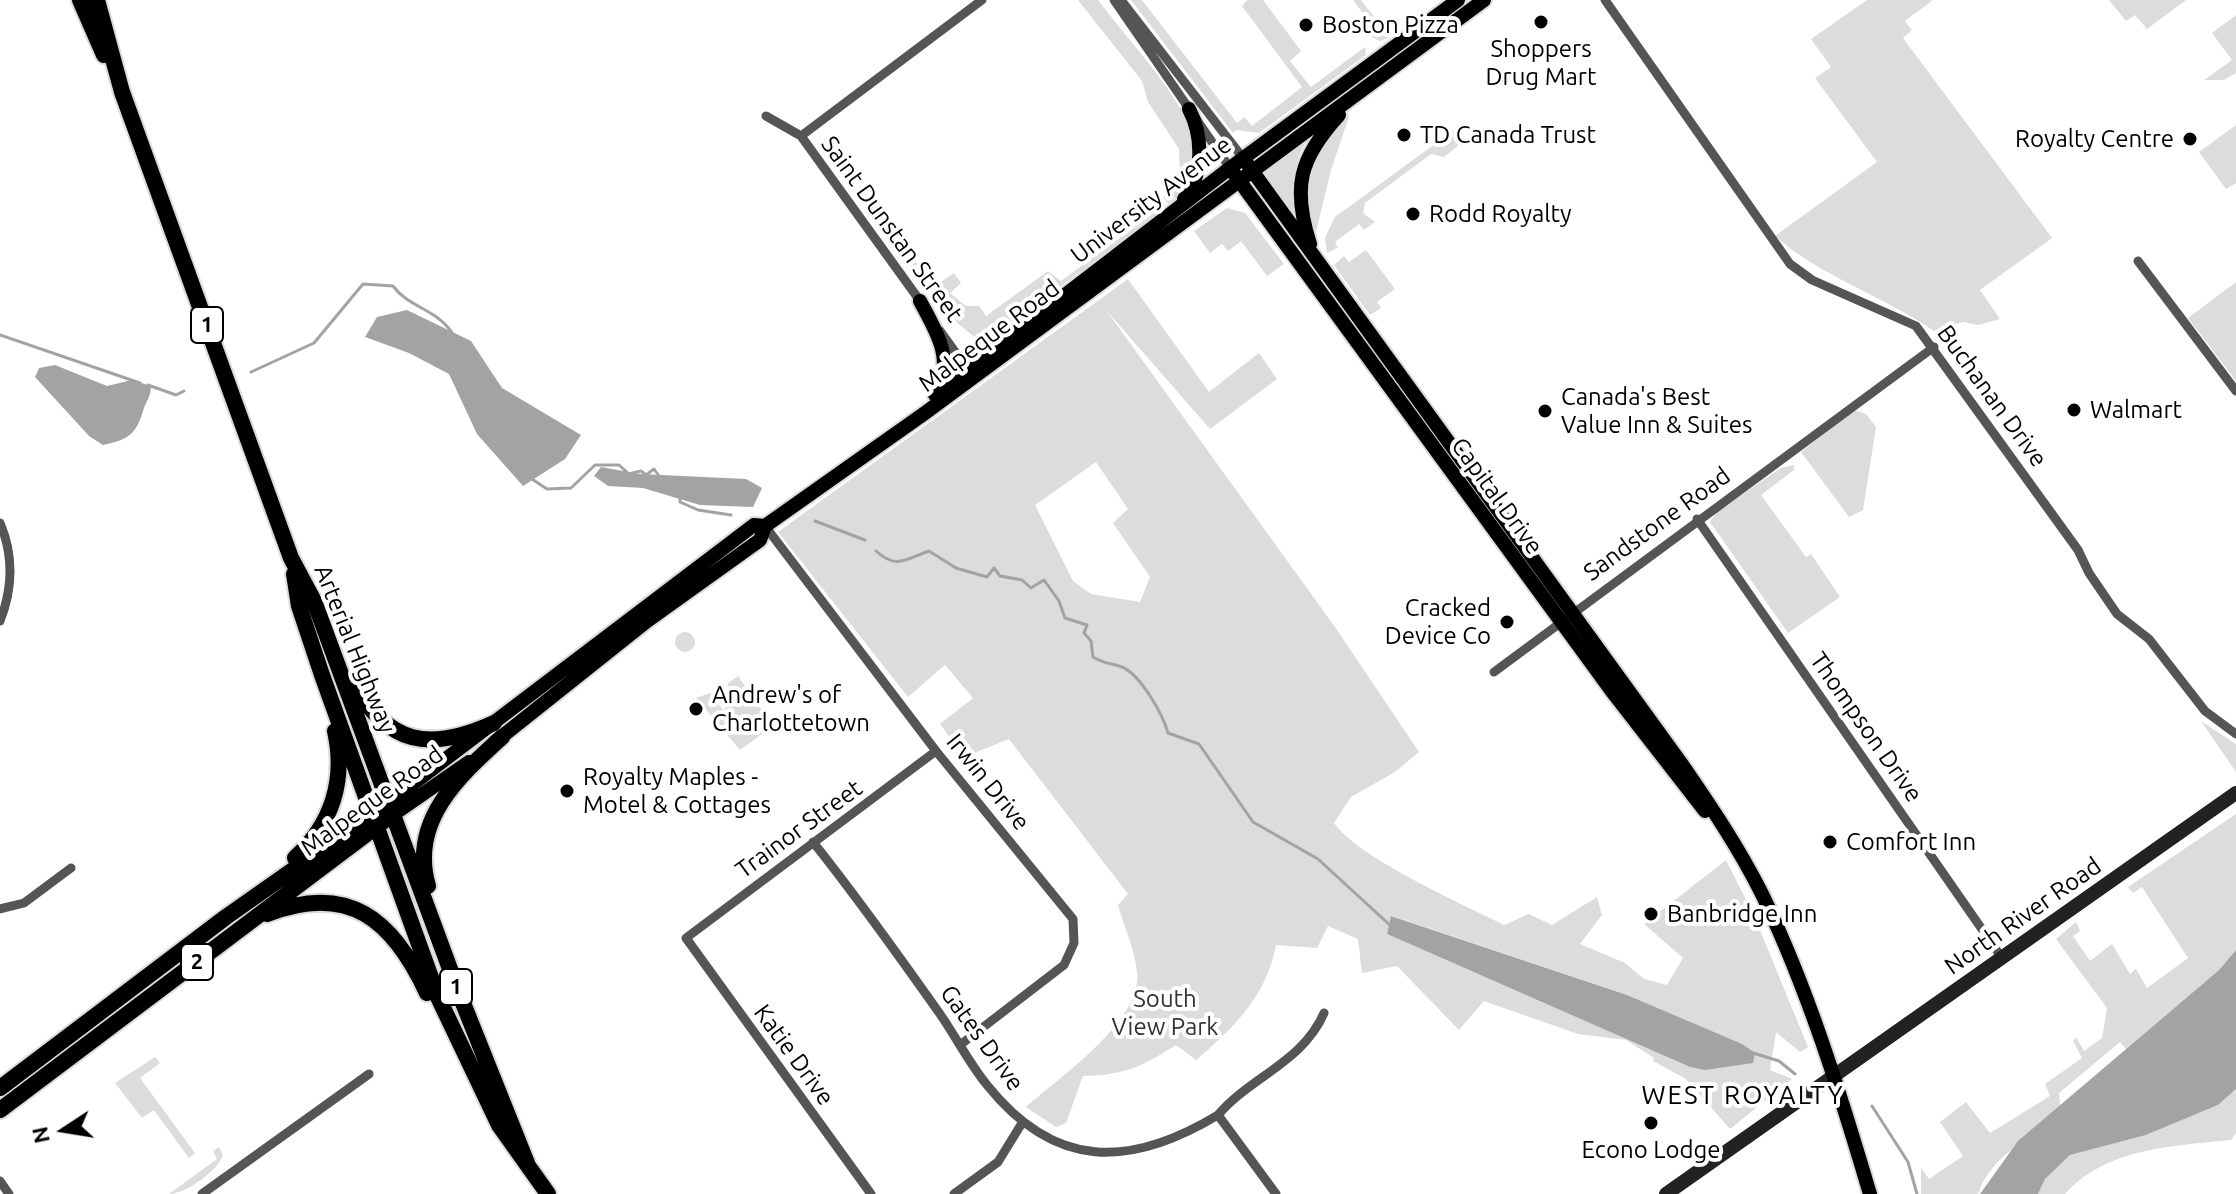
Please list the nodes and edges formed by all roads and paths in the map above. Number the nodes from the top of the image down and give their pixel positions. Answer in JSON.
{"nodes":[{"id":1,"x":80,"y":0,"type":"edge"},
{"id":2,"x":97,"y":0,"type":"edge"},
{"id":3,"x":982,"y":0,"type":"edge"},
{"id":4,"x":1114,"y":0,"type":"edge"},
{"id":5,"x":1121,"y":0,"type":"edge"},
{"id":6,"x":1458,"y":0,"type":"edge"},
{"id":7,"x":1484,"y":0,"type":"edge"},
{"id":8,"x":1605,"y":0,"type":"edge"},
{"id":9,"x":122,"y":92,"type":"junction"},
{"id":10,"x":1357,"y":95,"type":"junction"},
{"id":11,"x":1189,"y":109,"type":"junction"},
{"id":12,"x":766,"y":116,"type":"dead end"},
{"id":13,"x":801,"y":136,"type":"junction"},
{"id":14,"x":1247,"y":164,"type":"junction"},
{"id":15,"x":1234,"y":174,"type":"junction"},
{"id":16,"x":1153,"y":227,"type":"junction"},
{"id":17,"x":1314,"y":256,"type":"junction"},
{"id":18,"x":2138,"y":261,"type":"dead end"},
{"id":19,"x":920,"y":301,"type":"junction"},
{"id":20,"x":1934,"y":347,"type":"junction"},
{"id":21,"x":970,"y":373,"type":"junction"},
{"id":22,"x":2236,"y":391,"type":"edge"},
{"id":23,"x":935,"y":394,"type":"junction"},
{"id":24,"x":879,"y":446,"type":"junction"},
{"id":25,"x":1697,"y":519,"type":"junction"},
{"id":26,"x":0,"y":523,"type":"edge"},
{"id":27,"x":765,"y":526,"type":"junction"},
{"id":28,"x":291,"y":558,"type":"junction"},
{"id":29,"x":314,"y":601,"type":"junction"},
{"id":30,"x":1566,"y":616,"type":"junction"},
{"id":31,"x":0,"y":621,"type":"edge"},
{"id":32,"x":1494,"y":672,"type":"dead end"},
{"id":33,"x":322,"y":675,"type":"junction"},
{"id":34,"x":498,"y":730,"type":"junction"},
{"id":35,"x":2236,"y":734,"type":"edge"},
{"id":36,"x":936,"y":751,"type":"junction"},
{"id":37,"x":2236,"y":793,"type":"edge"},
{"id":38,"x":391,"y":808,"type":"junction"},
{"id":39,"x":375,"y":819,"type":"junction"},
{"id":40,"x":813,"y":842,"type":"junction"},
{"id":41,"x":71,"y":868,"type":"dead end"},
{"id":42,"x":251,"y":899,"type":"junction"},
{"id":43,"x":0,"y":909,"type":"edge"},
{"id":44,"x":251,"y":920,"type":"junction"},
{"id":45,"x":686,"y":938,"type":"joint"},
{"id":46,"x":2002,"y":958,"type":"junction"},
{"id":47,"x":1324,"y":1013,"type":"dead end"},
{"id":48,"x":960,"y":1045,"type":"junction"},
{"id":49,"x":489,"y":1069,"type":"junction"},
{"id":50,"x":369,"y":1074,"type":"dead end"},
{"id":51,"x":1835,"y":1076,"type":"junction"},
{"id":52,"x":0,"y":1088,"type":"edge"},
{"id":53,"x":481,"y":1092,"type":"junction"},
{"id":54,"x":0,"y":1110,"type":"edge"},
{"id":55,"x":1218,"y":1115,"type":"junction"},
{"id":56,"x":1022,"y":1123,"type":"junction"},
{"id":57,"x":527,"y":1163,"type":"junction"},
{"id":58,"x":0,"y":1181,"type":"edge"},
{"id":59,"x":9,"y":1194,"type":"edge"},
{"id":60,"x":202,"y":1194,"type":"edge"},
{"id":61,"x":548,"y":1194,"type":"edge"},
{"id":62,"x":871,"y":1194,"type":"edge"},
{"id":63,"x":954,"y":1194,"type":"edge"},
{"id":64,"x":1276,"y":1194,"type":"edge"},
{"id":65,"x":1666,"y":1194,"type":"edge"},
{"id":66,"x":1870,"y":1194,"type":"edge"}],
"edges":[{"from":1,"to":9,"type":"highway","name":"Arterial Highway","number":"1"},
{"from":2,"to":9,"type":"highway","name":"Arterial Highway","number":"1"},
{"from":3,"to":13,"type":"street"},
{"from":4,"to":11,"type":"street"},
{"from":5,"to":14,"type":"street"},
{"from":6,"to":14,"type":"main road","name":"University Avenue"},
{"from":7,"to":10,"type":"main road","name":"University Avenue"},
{"from":8,"to":20,"type":"street","name":"Buchanan Drive"},
{"from":9,"to":28,"type":"highway","name":"Arterial Highway","number":"1"},
{"from":10,"to":14,"type":"main road","name":"University Avenue"},
{"from":10,"to":17,"type":"main road"},
{"from":11,"to":15,"type":"street"},
{"from":11,"to":16,"type":"main road"},
{"from":12,"to":13,"type":"street","name":"Saint Dunstan Street"},
{"from":13,"to":19,"type":"street","name":"Saint Dunstan Street"},
{"from":14,"to":15,"type":"main road","name":"University Avenue"},
{"from":14,"to":17,"type":"main road","name":"Capital Drive"},
{"from":15,"to":16,"type":"main road","name":"University Avenue"},
{"from":15,"to":21,"type":"main road","name":"Malpeque Road"},
{"from":15,"to":30,"type":"main road","name":"Capital Drive"},
{"from":16,"to":21,"type":"main road","name":"University Avenue"},
{"from":17,"to":30,"type":"main road","name":"Capital Drive"},
{"from":18,"to":22,"type":"street"},
{"from":19,"to":21,"type":"street","name":"Saint Dunstan Street"},
{"from":19,"to":23,"type":"main road"},
{"from":20,"to":25,"type":"street","name":"Sandstone Road"},
{"from":20,"to":35,"type":"street","name":"Buchanan Drive"},
{"from":21,"to":23,"type":"main road","name":"University Avenue"},
{"from":21,"to":24,"type":"main road","name":"Malpeque Road"},
{"from":23,"to":24,"type":"main road","name":"University Avenue"},
{"from":24,"to":27,"type":"main road","name":"Malpeque Road"},
{"from":25,"to":30,"type":"street","name":"Sandstone Road"},
{"from":25,"to":46,"type":"street","name":"Thompson Drive"},
{"from":26,"to":31,"type":"street"},
{"from":27,"to":34,"type":"main road","name":"Malpeque Road"},
{"from":27,"to":36,"type":"street","name":"Irwin Drive"},
{"from":28,"to":29,"type":"highway","name":"Arterial Highway","number":"1"},
{"from":28,"to":33,"type":"highway","name":"Arterial Highway","number":"1"},
{"from":29,"to":34,"type":"highway"},
{"from":29,"to":38,"type":"highway","name":"Arterial Highway","number":"1"},
{"from":30,"to":32,"type":"street","name":"Sandstone Road"},
{"from":30,"to":51,"type":"main road","name":"Capital Drive"},
{"from":33,"to":39,"type":"highway","name":"Arterial Highway","number":"1"},
{"from":33,"to":42,"type":"highway"},
{"from":34,"to":38,"type":"main road","name":"Malpeque Road"},
{"from":34,"to":49,"type":"highway"},
{"from":36,"to":40,"type":"street","name":"Trainor Street"},
{"from":36,"to":48,"type":"street","name":"Irwin Drive"},
{"from":37,"to":46,"type":"main road","name":"North River Road"},
{"from":38,"to":39,"type":"highway","name":"Malpeque Road","number":"2"},
{"from":38,"to":49,"type":"highway","name":"Arterial Highway","number":"1"},
{"from":39,"to":42,"type":"highway","name":"Malpeque Road","number":"2"},
{"from":39,"to":44,"type":"highway","name":"Malpeque Road","number":"2"},
{"from":39,"to":53,"type":"highway","name":"Arterial Highway","number":"1"},
{"from":40,"to":45,"type":"street","name":"Trainor Street"},
{"from":40,"to":48,"type":"street","name":"Gates Drive"},
{"from":41,"to":43,"type":"street"},
{"from":42,"to":52,"type":"highway","name":"Malpeque Road","number":"2"},
{"from":44,"to":53,"type":"highway"},
{"from":44,"to":54,"type":"highway","name":"Malpeque Road","number":"2"},
{"from":45,"to":62,"type":"street","name":"Katie Drive"},
{"from":46,"to":51,"type":"main road","name":"North River Road"},
{"from":47,"to":55,"type":"street","name":"Gates Drive"},
{"from":48,"to":56,"type":"street","name":"Gates Drive"},
{"from":49,"to":57,"type":"highway","name":"Arterial Highway","number":"1"},
{"from":50,"to":60,"type":"street"},
{"from":51,"to":65,"type":"main road","name":"North River Road"},
{"from":51,"to":66,"type":"main road","name":"Capital Drive"},
{"from":53,"to":57,"type":"highway","name":"Arterial Highway","number":"1"},
{"from":55,"to":56,"type":"street","name":"Gates Drive"},
{"from":55,"to":64,"type":"street"},
{"from":56,"to":63,"type":"street"},
{"from":57,"to":61,"type":"highway","name":"Arterial Highway","number":"1"},
{"from":58,"to":59,"type":"street"}]}
